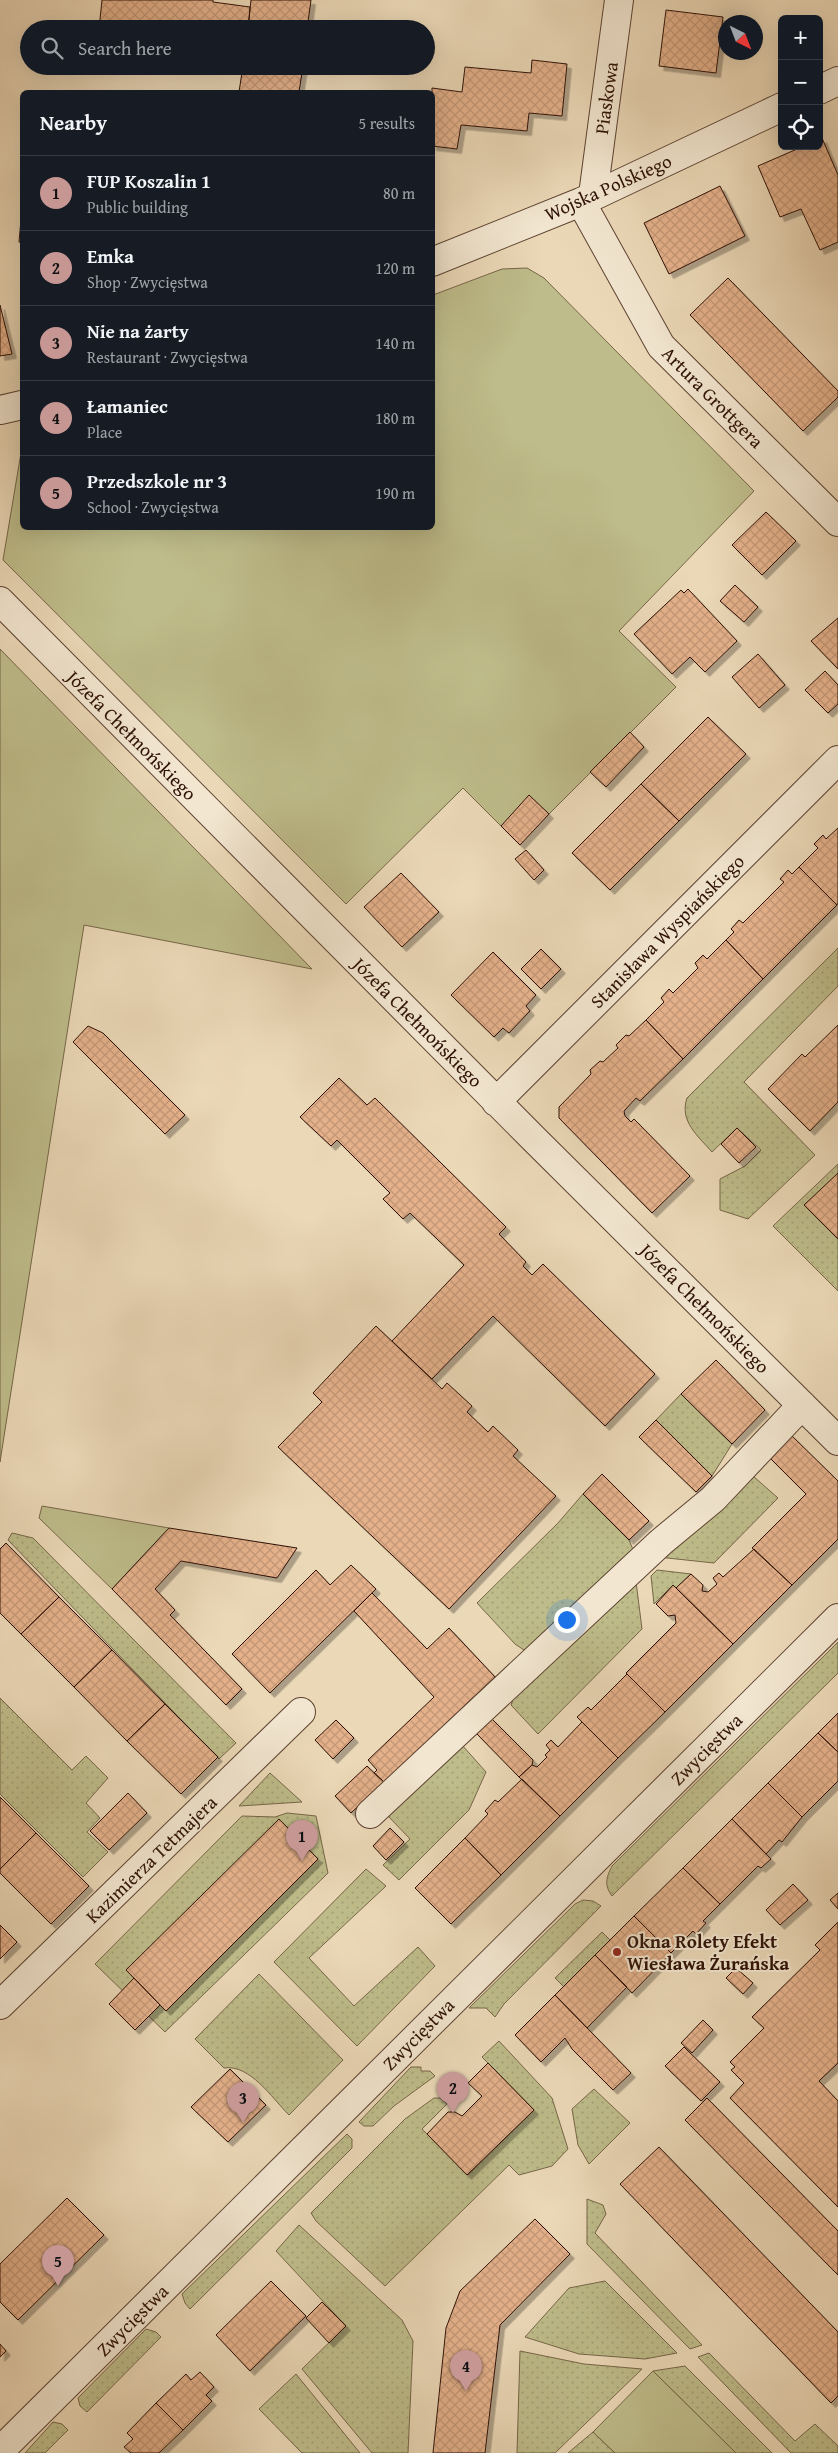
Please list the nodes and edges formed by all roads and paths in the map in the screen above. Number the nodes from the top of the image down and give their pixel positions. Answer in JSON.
{"nodes":[{"id":1,"x":619,"y":0,"type":"edge"},
{"id":2,"x":838,"y":81,"type":"edge"},
{"id":3,"x":823,"y":88,"type":"edge"},
{"id":4,"x":778,"y":109,"type":"edge"},
{"id":5,"x":587,"y":198,"type":"junction"},
{"id":6,"x":435,"y":261,"type":"edge"},
{"id":7,"x":838,"y":522,"type":"edge"},
{"id":8,"x":0,"y":601,"type":"edge"},
{"id":9,"x":838,"y":760,"type":"edge"},
{"id":10,"x":496,"y":1102,"type":"junction"},
{"id":11,"x":802,"y":1405,"type":"junction"},
{"id":12,"x":838,"y":1441,"type":"edge"},
{"id":13,"x":838,"y":1618,"type":"edge"},
{"id":14,"x":301,"y":1712,"type":"dead end"},
{"id":15,"x":370,"y":1814,"type":"dead end"},
{"id":16,"x":0,"y":2005,"type":"edge"},
{"id":17,"x":3,"y":2441,"type":"edge"}],
"edges":[{"from":1,"to":5,"type":"street","name":"Piaskowa"},
{"from":2,"to":3,"type":"street"},
{"from":4,"to":5,"type":"street","name":"Wojska Polskiego"},
{"from":5,"to":6,"type":"street","name":"Wojska Polskiego"},
{"from":5,"to":7,"type":"street","name":"Artura Grottgera"},
{"from":8,"to":10,"type":"street","name":"Józefa Chełmońskiego"},
{"from":9,"to":10,"type":"street","name":"Stanisława Wyspiańskiego"},
{"from":10,"to":11,"type":"street","name":"Józefa Chełmońskiego"},
{"from":11,"to":12,"type":"street","name":"Józefa Chełmońskiego"},
{"from":11,"to":15,"type":"street"},
{"from":13,"to":17,"type":"street","name":"Zwycięstwa"},
{"from":14,"to":16,"type":"street","name":"Kazimierza Tetmajera"}]}
